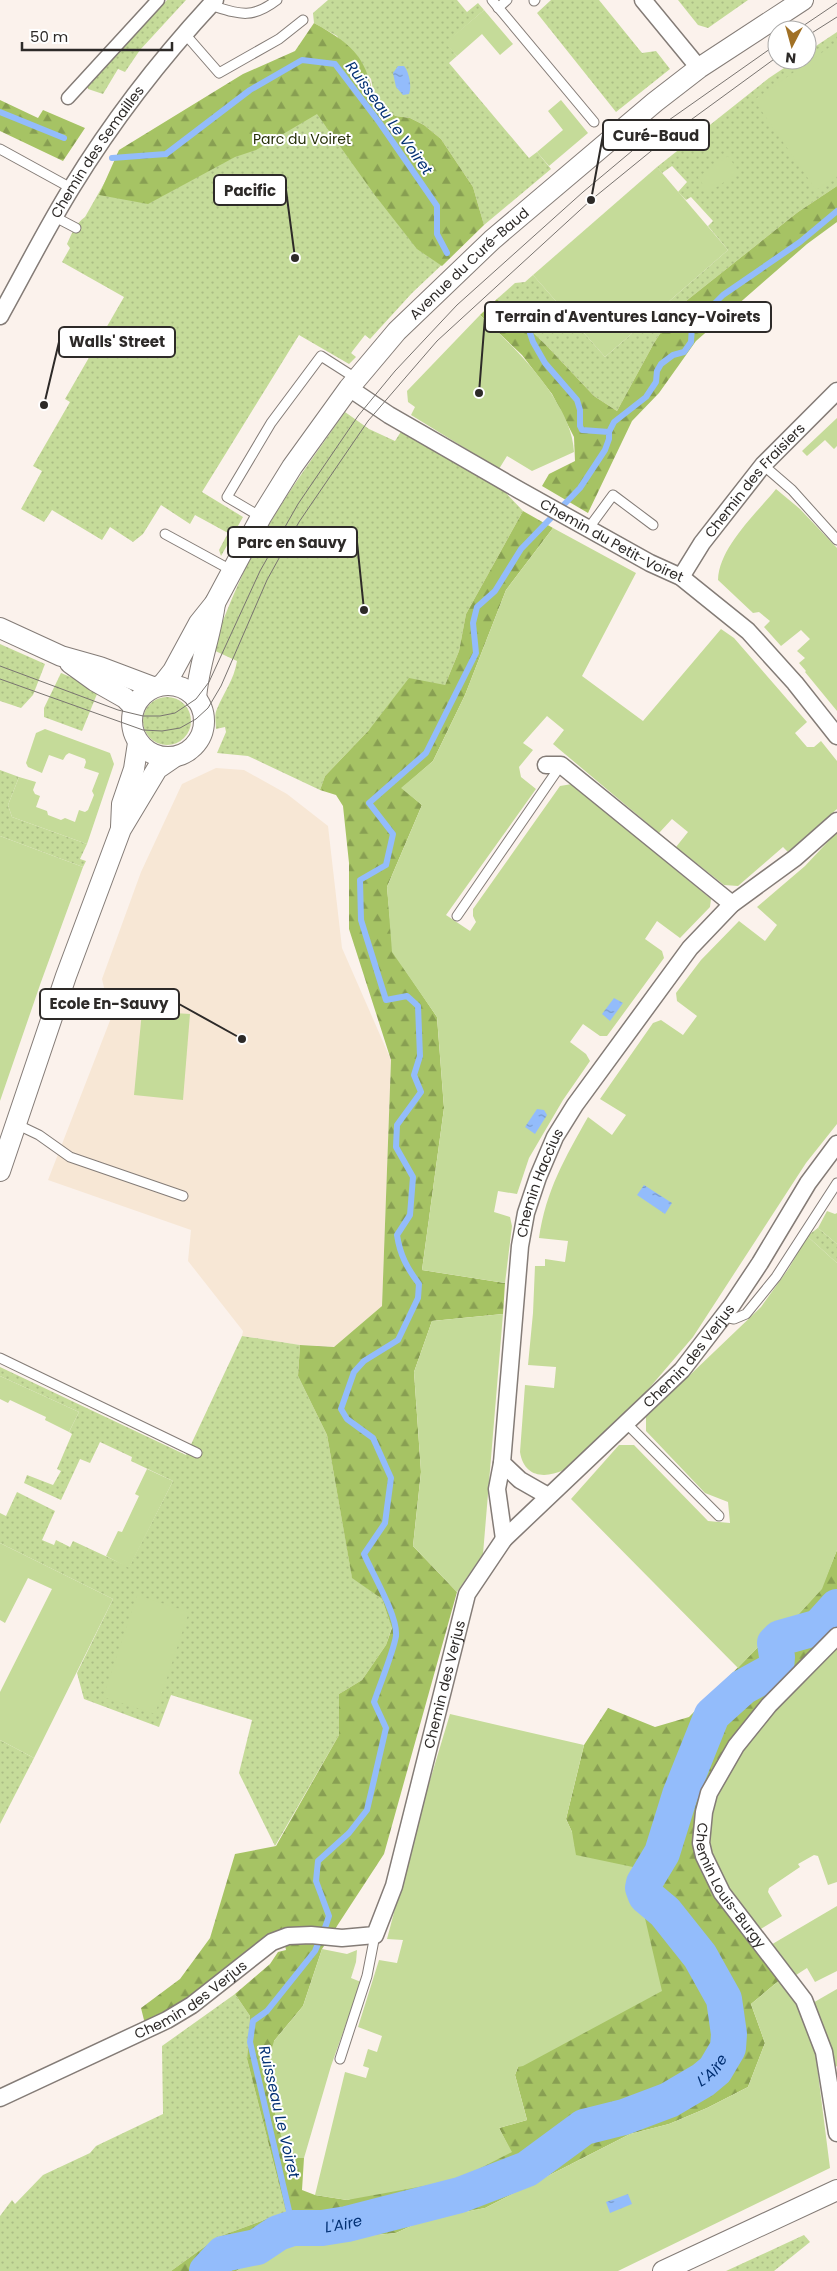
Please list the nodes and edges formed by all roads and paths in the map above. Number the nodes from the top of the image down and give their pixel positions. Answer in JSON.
{"nodes":[{"id":1,"x":158,"y":0,"type":"edge"},
{"id":2,"x":277,"y":0,"type":"edge"},
{"id":3,"x":492,"y":0,"type":"edge"},
{"id":4,"x":507,"y":0,"type":"edge"},
{"id":5,"x":643,"y":0,"type":"edge"},
{"id":6,"x":803,"y":0,"type":"edge"},
{"id":7,"x":212,"y":3,"type":"edge"},
{"id":8,"x":498,"y":8,"type":"junction"},
{"id":9,"x":303,"y":20,"type":"dead end"},
{"id":10,"x":185,"y":34,"type":"junction"},
{"id":11,"x":699,"y":68,"type":"junction"},
{"id":12,"x":68,"y":98,"type":"dead end"},
{"id":13,"x":594,"y":122,"type":"dead end"},
{"id":14,"x":0,"y":149,"type":"edge"},
{"id":15,"x":71,"y":188,"type":"junction"},
{"id":16,"x":55,"y":217,"type":"junction"},
{"id":17,"x":76,"y":228,"type":"dead end"},
{"id":18,"x":0,"y":316,"type":"edge"},
{"id":19,"x":353,"y":383,"type":"junction"},
{"id":20,"x":837,"y":391,"type":"edge"},
{"id":21,"x":763,"y":465,"type":"junction"},
{"id":22,"x":260,"y":517,"type":"junction"},
{"id":23,"x":654,"y":525,"type":"dead end"},
{"id":24,"x":584,"y":527,"type":"junction"},
{"id":25,"x":165,"y":534,"type":"dead end"},
{"id":26,"x":837,"y":540,"type":"edge"},
{"id":27,"x":231,"y":570,"type":"junction"},
{"id":28,"x":681,"y":577,"type":"junction"},
{"id":29,"x":215,"y":603,"type":"junction"},
{"id":30,"x":0,"y":628,"type":"edge"},
{"id":31,"x":61,"y":656,"type":"junction"},
{"id":32,"x":157,"y":686,"type":"junction"},
{"id":33,"x":196,"y":699,"type":"junction"},
{"id":34,"x":134,"y":707,"type":"junction"},
{"id":35,"x":837,"y":736,"type":"edge"},
{"id":36,"x":138,"y":743,"type":"junction"},
{"id":37,"x":172,"y":758,"type":"junction"},
{"id":38,"x":554,"y":765,"type":"joint"},
{"id":39,"x":837,"y":821,"type":"edge"},
{"id":40,"x":121,"y":829,"type":"junction"},
{"id":41,"x":732,"y":904,"type":"junction"},
{"id":42,"x":457,"y":916,"type":"dead end"},
{"id":43,"x":16,"y":1124,"type":"junction"},
{"id":44,"x":837,"y":1144,"type":"edge"},
{"id":45,"x":1,"y":1166,"type":"edge"},
{"id":46,"x":837,"y":1183,"type":"edge"},
{"id":47,"x":183,"y":1196,"type":"dead end"},
{"id":48,"x":724,"y":1316,"type":"junction"},
{"id":49,"x":0,"y":1358,"type":"edge"},
{"id":50,"x":626,"y":1423,"type":"junction"},
{"id":51,"x":197,"y":1452,"type":"dead end"},
{"id":52,"x":502,"y":1463,"type":"junction"},
{"id":53,"x":548,"y":1496,"type":"junction"},
{"id":54,"x":719,"y":1516,"type":"dead end"},
{"id":55,"x":504,"y":1540,"type":"junction"},
{"id":56,"x":837,"y":1636,"type":"edge"},
{"id":57,"x":375,"y":1935,"type":"junction"},
{"id":58,"x":340,"y":2059,"type":"dead end"},
{"id":59,"x":0,"y":2098,"type":"edge"},
{"id":60,"x":837,"y":2133,"type":"edge"},
{"id":61,"x":837,"y":2190,"type":"edge"},
{"id":62,"x":663,"y":2271,"type":"edge"}],
"edges":[{"from":1,"to":12,"type":"street"},
{"from":2,"to":7,"type":"lane"},
{"from":3,"to":8,"type":"lane"},
{"from":4,"to":8,"type":"lane"},
{"from":5,"to":11,"type":"street"},
{"from":6,"to":11,"type":"street","name":"Avenue du Curé-Baud"},
{"from":7,"to":10,"type":"street","name":"Chemin des Semailles"},
{"from":8,"to":13,"type":"lane"},
{"from":9,"to":10,"type":"lane"},
{"from":10,"to":15,"type":"street","name":"Chemin des Semailles"},
{"from":11,"to":19,"type":"street","name":"Avenue du Curé-Baud"},
{"from":14,"to":15,"type":"lane"},
{"from":15,"to":16,"type":"street","name":"Chemin des Semailles"},
{"from":16,"to":17,"type":"lane"},
{"from":16,"to":18,"type":"street","name":"Chemin des Semailles"},
{"from":19,"to":22,"type":"street","name":"Avenue du Curé-Baud"},
{"from":19,"to":22,"type":"lane"},
{"from":19,"to":24,"type":"street","name":"Chemin du Petit-Voiret"},
{"from":20,"to":21,"type":"street","name":"Chemin des Fraisiers"},
{"from":21,"to":26,"type":"lane"},
{"from":21,"to":28,"type":"street","name":"Chemin des Fraisiers"},
{"from":22,"to":27,"type":"street","name":"Avenue du Curé-Baud"},
{"from":23,"to":24,"type":"lane"},
{"from":24,"to":28,"type":"street","name":"Chemin du Petit-Voiret"},
{"from":25,"to":27,"type":"lane"},
{"from":27,"to":29,"type":"street","name":"Avenue du Curé-Baud"},
{"from":28,"to":35,"type":"street","name":"Chemin du Petit-Voiret"},
{"from":29,"to":32,"type":"street","name":"Avenue du Curé-Baud"},
{"from":29,"to":33,"type":"street","name":"Avenue du Curé-Baud"},
{"from":30,"to":31,"type":"street"},
{"from":31,"to":32,"type":"street"},
{"from":31,"to":34,"type":"street"},
{"from":32,"to":33,"type":"street"},
{"from":32,"to":34,"type":"street"},
{"from":33,"to":37,"type":"street"},
{"from":34,"to":36,"type":"street"},
{"from":36,"to":37,"type":"street"},
{"from":36,"to":40,"type":"street"},
{"from":37,"to":40,"type":"street"},
{"from":38,"to":41,"type":"street"},
{"from":38,"to":42,"type":"lane"},
{"from":39,"to":41,"type":"street","name":"Chemin Haccius"},
{"from":40,"to":43,"type":"street"},
{"from":41,"to":52,"type":"street","name":"Chemin Haccius"},
{"from":43,"to":45,"type":"street"},
{"from":43,"to":47,"type":"lane"},
{"from":44,"to":48,"type":"street","name":"Chemin des Verjus"},
{"from":46,"to":48,"type":"lane"},
{"from":48,"to":50,"type":"street","name":"Chemin des Verjus"},
{"from":49,"to":51,"type":"lane"},
{"from":50,"to":53,"type":"street","name":"Chemin des Verjus"},
{"from":50,"to":54,"type":"lane"},
{"from":52,"to":53,"type":"street"},
{"from":52,"to":55,"type":"street","name":"Chemin Haccius"},
{"from":53,"to":55,"type":"street","name":"Chemin des Verjus"},
{"from":55,"to":57,"type":"street","name":"Chemin des Verjus"},
{"from":56,"to":60,"type":"street","name":"Chemin Louis-Burgy"},
{"from":57,"to":58,"type":"lane"},
{"from":57,"to":59,"type":"street","name":"Chemin des Verjus"},
{"from":61,"to":62,"type":"street"}]}
